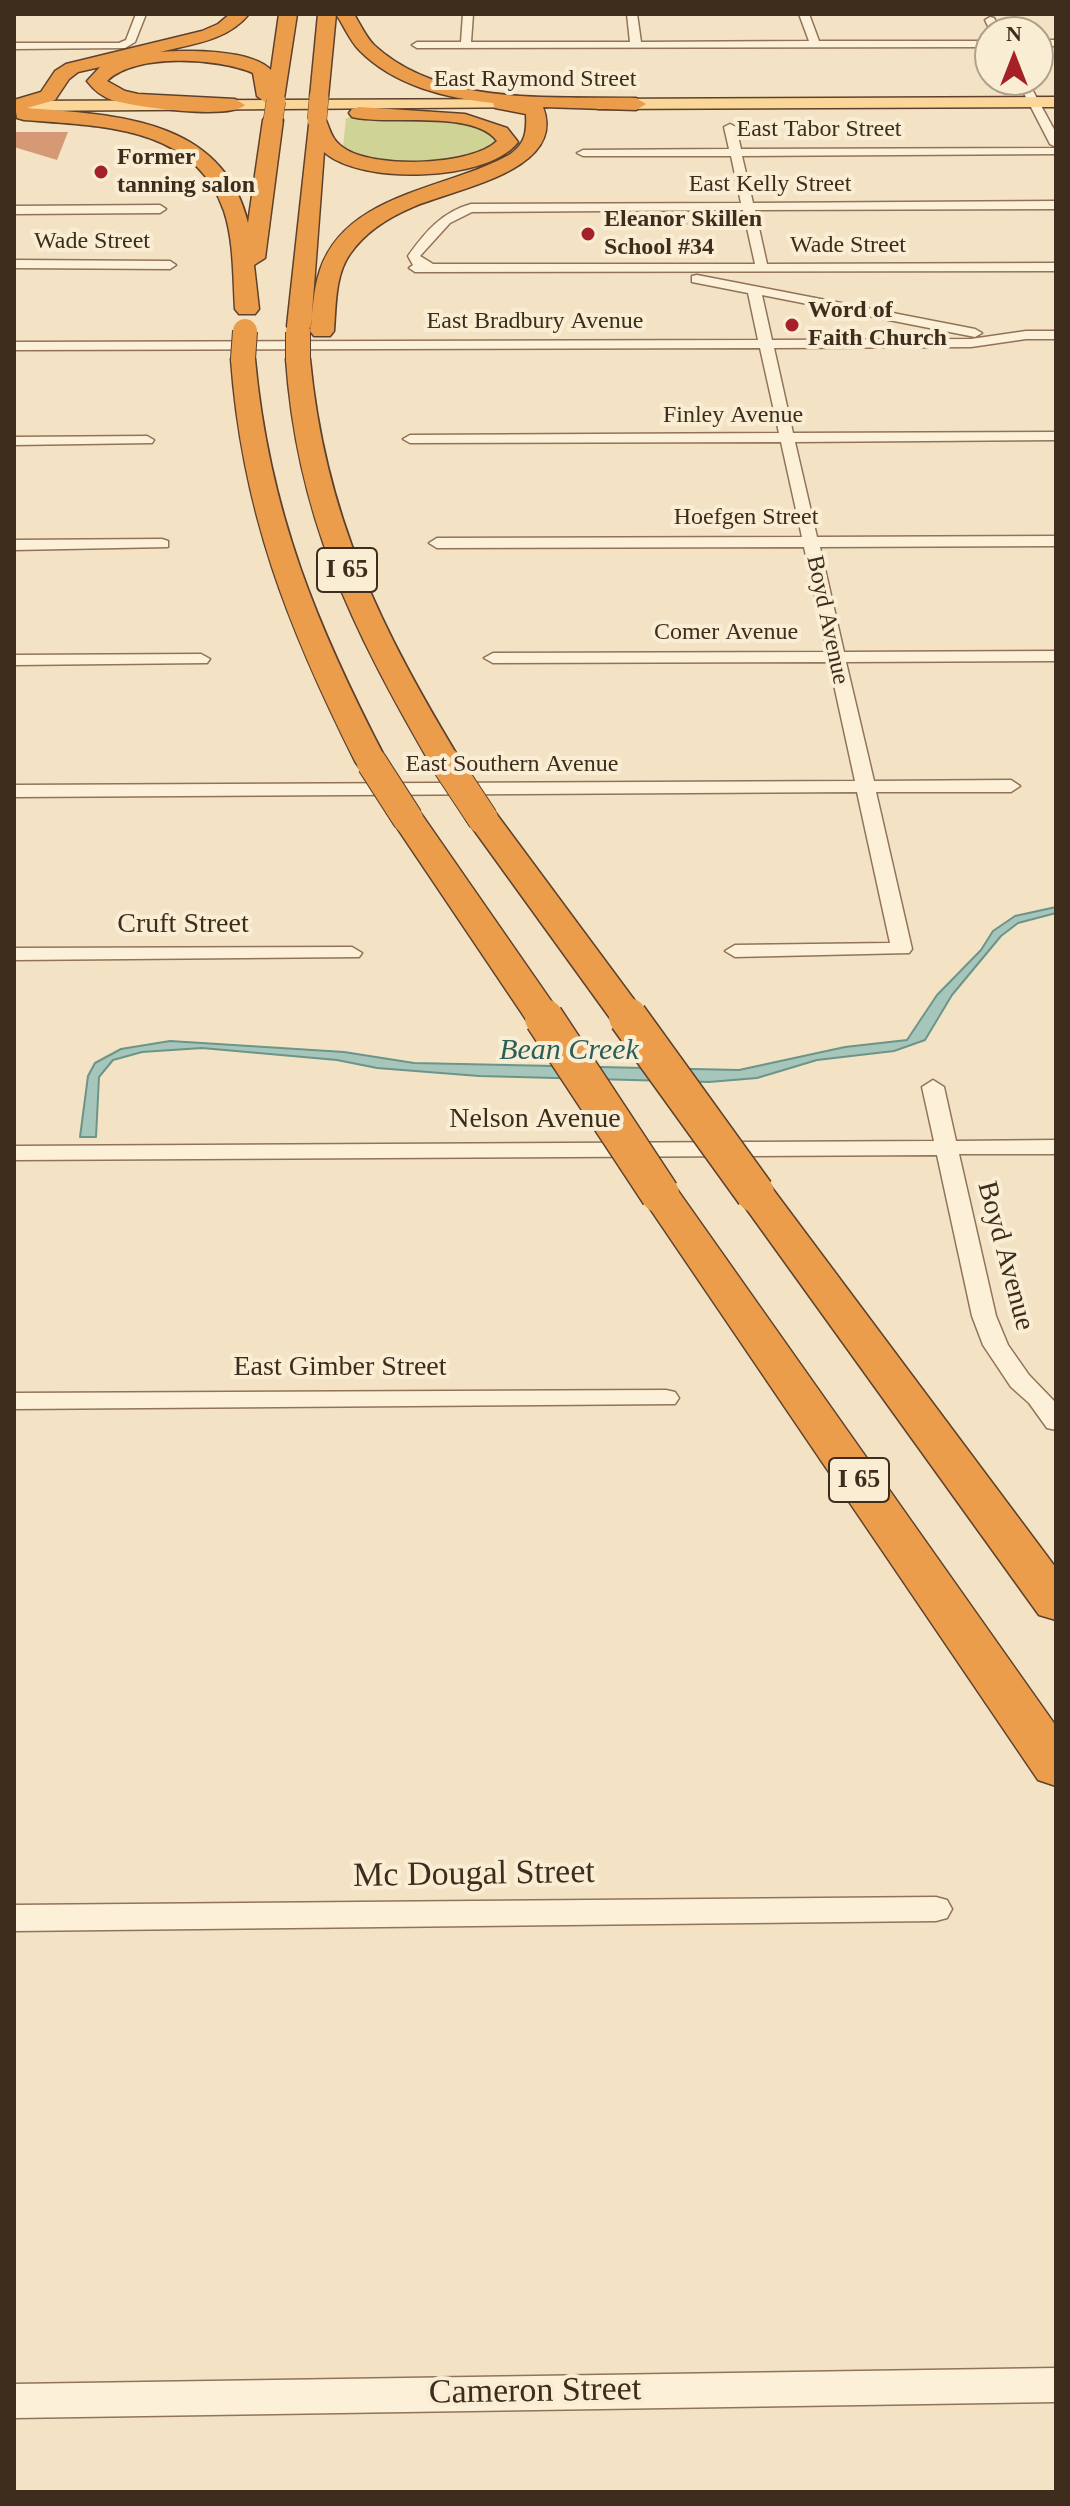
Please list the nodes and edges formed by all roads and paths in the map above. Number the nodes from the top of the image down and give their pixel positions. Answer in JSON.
{"nodes":[{"id":1,"x":141,"y":14,"type":"edge"},
{"id":2,"x":240,"y":14,"type":"edge"},
{"id":3,"x":288,"y":14,"type":"edge"},
{"id":4,"x":327,"y":14,"type":"edge"},
{"id":5,"x":345,"y":14,"type":"edge"},
{"id":6,"x":468,"y":14,"type":"edge"},
{"id":7,"x":632,"y":14,"type":"edge"},
{"id":8,"x":804,"y":14,"type":"edge"},
{"id":9,"x":815,"y":44,"type":"junction"},
{"id":10,"x":974,"y":44,"type":"edge"},
{"id":11,"x":417,"y":45,"type":"dead end"},
{"id":12,"x":466,"y":45,"type":"junction"},
{"id":13,"x":636,"y":45,"type":"junction"},
{"id":14,"x":14,"y":46,"type":"edge"},
{"id":15,"x":1031,"y":96,"type":"edge"},
{"id":16,"x":55,"y":99,"type":"junction"},
{"id":17,"x":1056,"y":102,"type":"edge"},
{"id":18,"x":274,"y":104,"type":"junction"},
{"id":19,"x":502,"y":104,"type":"junction"},
{"id":20,"x":636,"y":104,"type":"junction"},
{"id":21,"x":235,"y":105,"type":"junction"},
{"id":22,"x":1036,"y":106,"type":"junction"},
{"id":23,"x":17,"y":110,"type":"edge"},
{"id":24,"x":1056,"y":110,"type":"edge"},
{"id":25,"x":601,"y":112,"type":"joint"},
{"id":26,"x":81,"y":113,"type":"junction"},
{"id":27,"x":359,"y":113,"type":"junction"},
{"id":28,"x":536,"y":118,"type":"junction"},
{"id":29,"x":317,"y":124,"type":"junction"},
{"id":30,"x":730,"y":127,"type":"dead end"},
{"id":31,"x":1056,"y":144,"type":"edge"},
{"id":32,"x":1056,"y":151,"type":"edge"},
{"id":33,"x":735,"y":152,"type":"junction"},
{"id":34,"x":583,"y":153,"type":"dead end"},
{"id":35,"x":1056,"y":205,"type":"edge"},
{"id":36,"x":747,"y":207,"type":"junction"},
{"id":37,"x":160,"y":209,"type":"dead end"},
{"id":38,"x":14,"y":210,"type":"edge"},
{"id":39,"x":14,"y":264,"type":"edge"},
{"id":40,"x":170,"y":265,"type":"dead end"},
{"id":41,"x":1056,"y":267,"type":"edge"},
{"id":42,"x":401,"y":268,"type":"dead end"},
{"id":43,"x":431,"y":268,"type":"junction"},
{"id":44,"x":762,"y":268,"type":"junction"},
{"id":45,"x":643,"y":269,"type":"junction"},
{"id":46,"x":754,"y":290,"type":"junction"},
{"id":47,"x":245,"y":333,"type":"junction"},
{"id":48,"x":1056,"y":335,"type":"edge"},
{"id":49,"x":1006,"y":339,"type":"junction"},
{"id":50,"x":309,"y":344,"type":"junction"},
{"id":51,"x":767,"y":344,"type":"junction"},
{"id":52,"x":14,"y":346,"type":"edge"},
{"id":53,"x":1056,"y":348,"type":"edge"},
{"id":54,"x":1056,"y":436,"type":"edge"},
{"id":55,"x":788,"y":438,"type":"junction"},
{"id":56,"x":410,"y":439,"type":"dead end"},
{"id":57,"x":147,"y":440,"type":"dead end"},
{"id":58,"x":14,"y":441,"type":"edge"},
{"id":59,"x":1056,"y":541,"type":"edge"},
{"id":60,"x":810,"y":542,"type":"junction"},
{"id":61,"x":437,"y":543,"type":"dead end"},
{"id":62,"x":162,"y":544,"type":"dead end"},
{"id":63,"x":14,"y":545,"type":"edge"},
{"id":64,"x":1056,"y":656,"type":"edge"},
{"id":65,"x":835,"y":657,"type":"junction"},
{"id":66,"x":493,"y":658,"type":"dead end"},
{"id":67,"x":201,"y":659,"type":"dead end"},
{"id":68,"x":14,"y":660,"type":"edge"},
{"id":69,"x":1011,"y":786,"type":"dead end"},
{"id":70,"x":866,"y":787,"type":"junction"},
{"id":71,"x":14,"y":791,"type":"edge"},
{"id":72,"x":735,"y":951,"type":"dead end"},
{"id":73,"x":352,"y":953,"type":"dead end"},
{"id":74,"x":14,"y":954,"type":"edge"},
{"id":75,"x":933,"y":1087,"type":"dead end"},
{"id":76,"x":946,"y":1147,"type":"junction"},
{"id":77,"x":1056,"y":1147,"type":"edge"},
{"id":78,"x":14,"y":1153,"type":"edge"},
{"id":79,"x":1047,"y":1397,"type":"edge"},
{"id":80,"x":666,"y":1398,"type":"dead end"},
{"id":81,"x":14,"y":1401,"type":"edge"},
{"id":82,"x":1056,"y":1422,"type":"edge"},
{"id":83,"x":1056,"y":1603,"type":"edge"},
{"id":84,"x":1056,"y":1766,"type":"edge"},
{"id":85,"x":936,"y":1909,"type":"dead end"},
{"id":86,"x":14,"y":1918,"type":"edge"},
{"id":87,"x":1056,"y":2385,"type":"edge"},
{"id":88,"x":14,"y":2401,"type":"edge"}],
"edges":[{"from":1,"to":14,"type":"street"},
{"from":2,"to":16,"type":"highway"},
{"from":3,"to":18,"type":"highway","number":"I 65"},
{"from":4,"to":29,"type":"highway","number":"I 65","bridge":true},
{"from":5,"to":20,"type":"highway"},
{"from":6,"to":12,"type":"street"},
{"from":7,"to":13,"type":"street"},
{"from":8,"to":9,"type":"street"},
{"from":9,"to":10,"type":"street"},
{"from":9,"to":13,"type":"street"},
{"from":11,"to":12,"type":"street"},
{"from":12,"to":13,"type":"street"},
{"from":15,"to":22,"type":"street"},
{"from":16,"to":21,"type":"main road","name":"East Raymond Street"},
{"from":16,"to":23,"type":"highway"},
{"from":16,"to":26,"type":"highway"},
{"from":17,"to":22,"type":"main road","name":"East Raymond Street"},
{"from":18,"to":21,"type":"highway"},
{"from":18,"to":47,"type":"highway","number":"I 65"},
{"from":19,"to":20,"type":"main road","name":"East Raymond Street"},
{"from":19,"to":21,"type":"main road","name":"East Raymond Street"},
{"from":19,"to":28,"type":"highway"},
{"from":20,"to":22,"type":"main road","name":"East Raymond Street"},
{"from":22,"to":24,"type":"main road","name":"East Raymond Street"},
{"from":22,"to":25,"type":"main road","name":"East Raymond Street"},
{"from":22,"to":31,"type":"street"},
{"from":23,"to":26,"type":"main road","name":"East Raymond Street"},
{"from":23,"to":47,"type":"highway"},
{"from":25,"to":28,"type":"highway"},
{"from":26,"to":27,"type":"main road","name":"East Raymond Street"},
{"from":27,"to":28,"type":"main road","name":"East Raymond Street"},
{"from":27,"to":29,"type":"highway"},
{"from":28,"to":50,"type":"highway"},
{"from":29,"to":50,"type":"highway","number":"I 65"},
{"from":30,"to":33,"type":"street"},
{"from":32,"to":33,"type":"street","name":"East Tabor Street"},
{"from":33,"to":34,"type":"street","name":"East Tabor Street"},
{"from":33,"to":36,"type":"street"},
{"from":35,"to":36,"type":"street","name":"East Kelly Street"},
{"from":36,"to":43,"type":"street","name":"East Kelly Street"},
{"from":36,"to":44,"type":"street"},
{"from":37,"to":38,"type":"street"},
{"from":39,"to":40,"type":"street","name":"Wade Street"},
{"from":41,"to":44,"type":"street","name":"Wade Street"},
{"from":42,"to":43,"type":"street","name":"Wade Street"},
{"from":43,"to":45,"type":"street","name":"Wade Street"},
{"from":44,"to":45,"type":"street","name":"Wade Street"},
{"from":45,"to":46,"type":"street"},
{"from":46,"to":49,"type":"street"},
{"from":46,"to":51,"type":"street","name":"Boyd Avenue"},
{"from":47,"to":84,"type":"highway","number":"I 65","bridge":true},
{"from":48,"to":49,"type":"street","name":"East Bradbury Avenue"},
{"from":49,"to":51,"type":"street","name":"East Bradbury Avenue"},
{"from":49,"to":53,"type":"street"},
{"from":50,"to":83,"type":"highway","number":"I 65","bridge":true},
{"from":51,"to":52,"type":"street","name":"East Bradbury Avenue"},
{"from":51,"to":55,"type":"street","name":"Boyd Avenue"},
{"from":54,"to":55,"type":"street","name":"Finley Avenue"},
{"from":55,"to":56,"type":"street","name":"Finley Avenue"},
{"from":55,"to":60,"type":"street","name":"Boyd Avenue"},
{"from":57,"to":58,"type":"street"},
{"from":59,"to":60,"type":"street","name":"Hoefgen Street"},
{"from":60,"to":61,"type":"street","name":"Hoefgen Street"},
{"from":60,"to":65,"type":"street","name":"Boyd Avenue"},
{"from":62,"to":63,"type":"street"},
{"from":64,"to":65,"type":"street","name":"Comer Avenue"},
{"from":65,"to":66,"type":"street","name":"Comer Avenue"},
{"from":65,"to":70,"type":"street","name":"Boyd Avenue"},
{"from":67,"to":68,"type":"street"},
{"from":69,"to":70,"type":"street","name":"East Southern Avenue"},
{"from":70,"to":71,"type":"street","name":"East Southern Avenue"},
{"from":70,"to":72,"type":"street","name":"Boyd Avenue"},
{"from":73,"to":74,"type":"street","name":"Cruft Street"},
{"from":75,"to":76,"type":"street","name":"Boyd Avenue"},
{"from":76,"to":77,"type":"street","name":"Nelson Avenue"},
{"from":76,"to":78,"type":"street","name":"Nelson Avenue"},
{"from":76,"to":79,"type":"street","name":"Boyd Avenue"},
{"from":79,"to":82,"type":"street","name":"Boyd Avenue"},
{"from":80,"to":81,"type":"street","name":"East Gimber Street"},
{"from":85,"to":86,"type":"street","name":"Mc Dougal Street"},
{"from":87,"to":88,"type":"street","name":"Cameron Street"}]}
